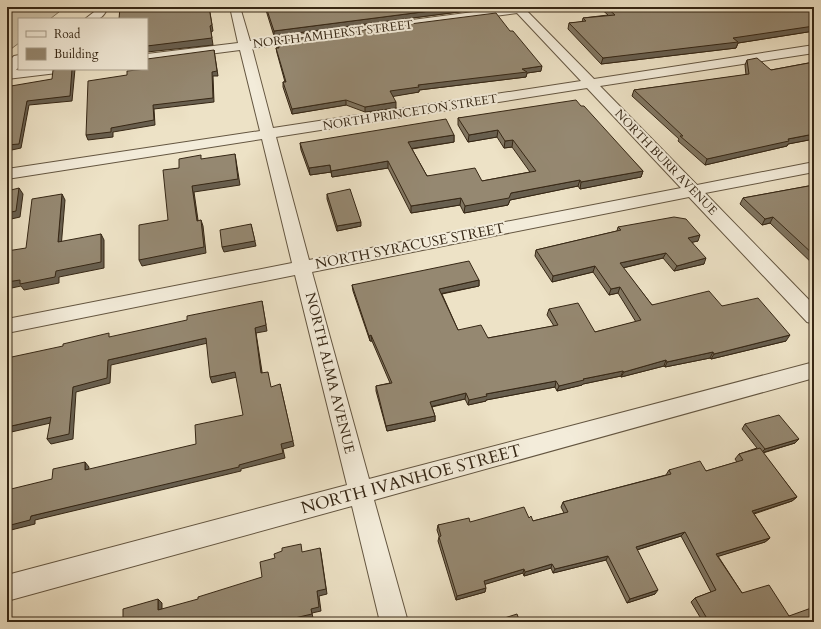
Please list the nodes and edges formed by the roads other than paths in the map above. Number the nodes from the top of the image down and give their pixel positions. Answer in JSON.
{"nodes":[{"id":1,"x":102,"y":7,"type":"edge"},
{"id":2,"x":235,"y":7,"type":"edge"},
{"id":3,"x":518,"y":8,"type":"edge"},
{"id":4,"x":93,"y":18,"type":"edge"},
{"id":5,"x":244,"y":45,"type":"junction"},
{"id":6,"x":814,"y":49,"type":"edge"},
{"id":7,"x":148,"y":58,"type":"edge"},
{"id":8,"x":18,"y":60,"type":"edge"},
{"id":9,"x":49,"y":70,"type":"edge"},
{"id":10,"x":7,"y":71,"type":"edge"},
{"id":11,"x":7,"y":75,"type":"edge"},
{"id":12,"x":590,"y":84,"type":"junction"},
{"id":13,"x":268,"y":134,"type":"junction"},
{"id":14,"x":814,"y":167,"type":"edge"},
{"id":15,"x":7,"y":174,"type":"edge"},
{"id":16,"x":694,"y":191,"type":"junction"},
{"id":17,"x":302,"y":268,"type":"junction"},
{"id":18,"x":814,"y":317,"type":"edge"},
{"id":19,"x":7,"y":326,"type":"edge"},
{"id":20,"x":814,"y":370,"type":"edge"},
{"id":21,"x":361,"y":493,"type":"junction"},
{"id":22,"x":7,"y":588,"type":"edge"},
{"id":23,"x":394,"y":622,"type":"edge"}],
"edges":[{"from":1,"to":4,"type":"street"},
{"from":2,"to":5,"type":"street","name":"NORTH ALMA AVENUE"},
{"from":3,"to":5,"type":"street","name":"NORTH AMHERST STREET"},
{"from":3,"to":12,"type":"street","name":"NORTH BURR AVENUE"},
{"from":5,"to":7,"type":"street","name":"NORTH AMHERST STREET"},
{"from":5,"to":13,"type":"street","name":"NORTH ALMA AVENUE"},
{"from":6,"to":12,"type":"street","name":"NORTH PRINCETON STREET"},
{"from":8,"to":10,"type":"street"},
{"from":9,"to":11,"type":"street"},
{"from":12,"to":13,"type":"street","name":"NORTH PRINCETON STREET"},
{"from":12,"to":16,"type":"street","name":"NORTH BURR AVENUE"},
{"from":13,"to":15,"type":"street","name":"NORTH PRINCETON STREET"},
{"from":13,"to":17,"type":"street","name":"NORTH ALMA AVENUE"},
{"from":14,"to":16,"type":"street","name":"NORTH SYRACUSE STREET"},
{"from":16,"to":17,"type":"street","name":"NORTH SYRACUSE STREET"},
{"from":16,"to":18,"type":"street","name":"NORTH BURR AVENUE"},
{"from":17,"to":19,"type":"street","name":"NORTH SYRACUSE STREET"},
{"from":17,"to":21,"type":"street","name":"NORTH ALMA AVENUE"},
{"from":20,"to":21,"type":"street","name":"NORTH IVANHOE STREET"},
{"from":21,"to":22,"type":"street","name":"NORTH IVANHOE STREET"},
{"from":21,"to":23,"type":"street","name":"NORTH ALMA AVENUE"}]}
